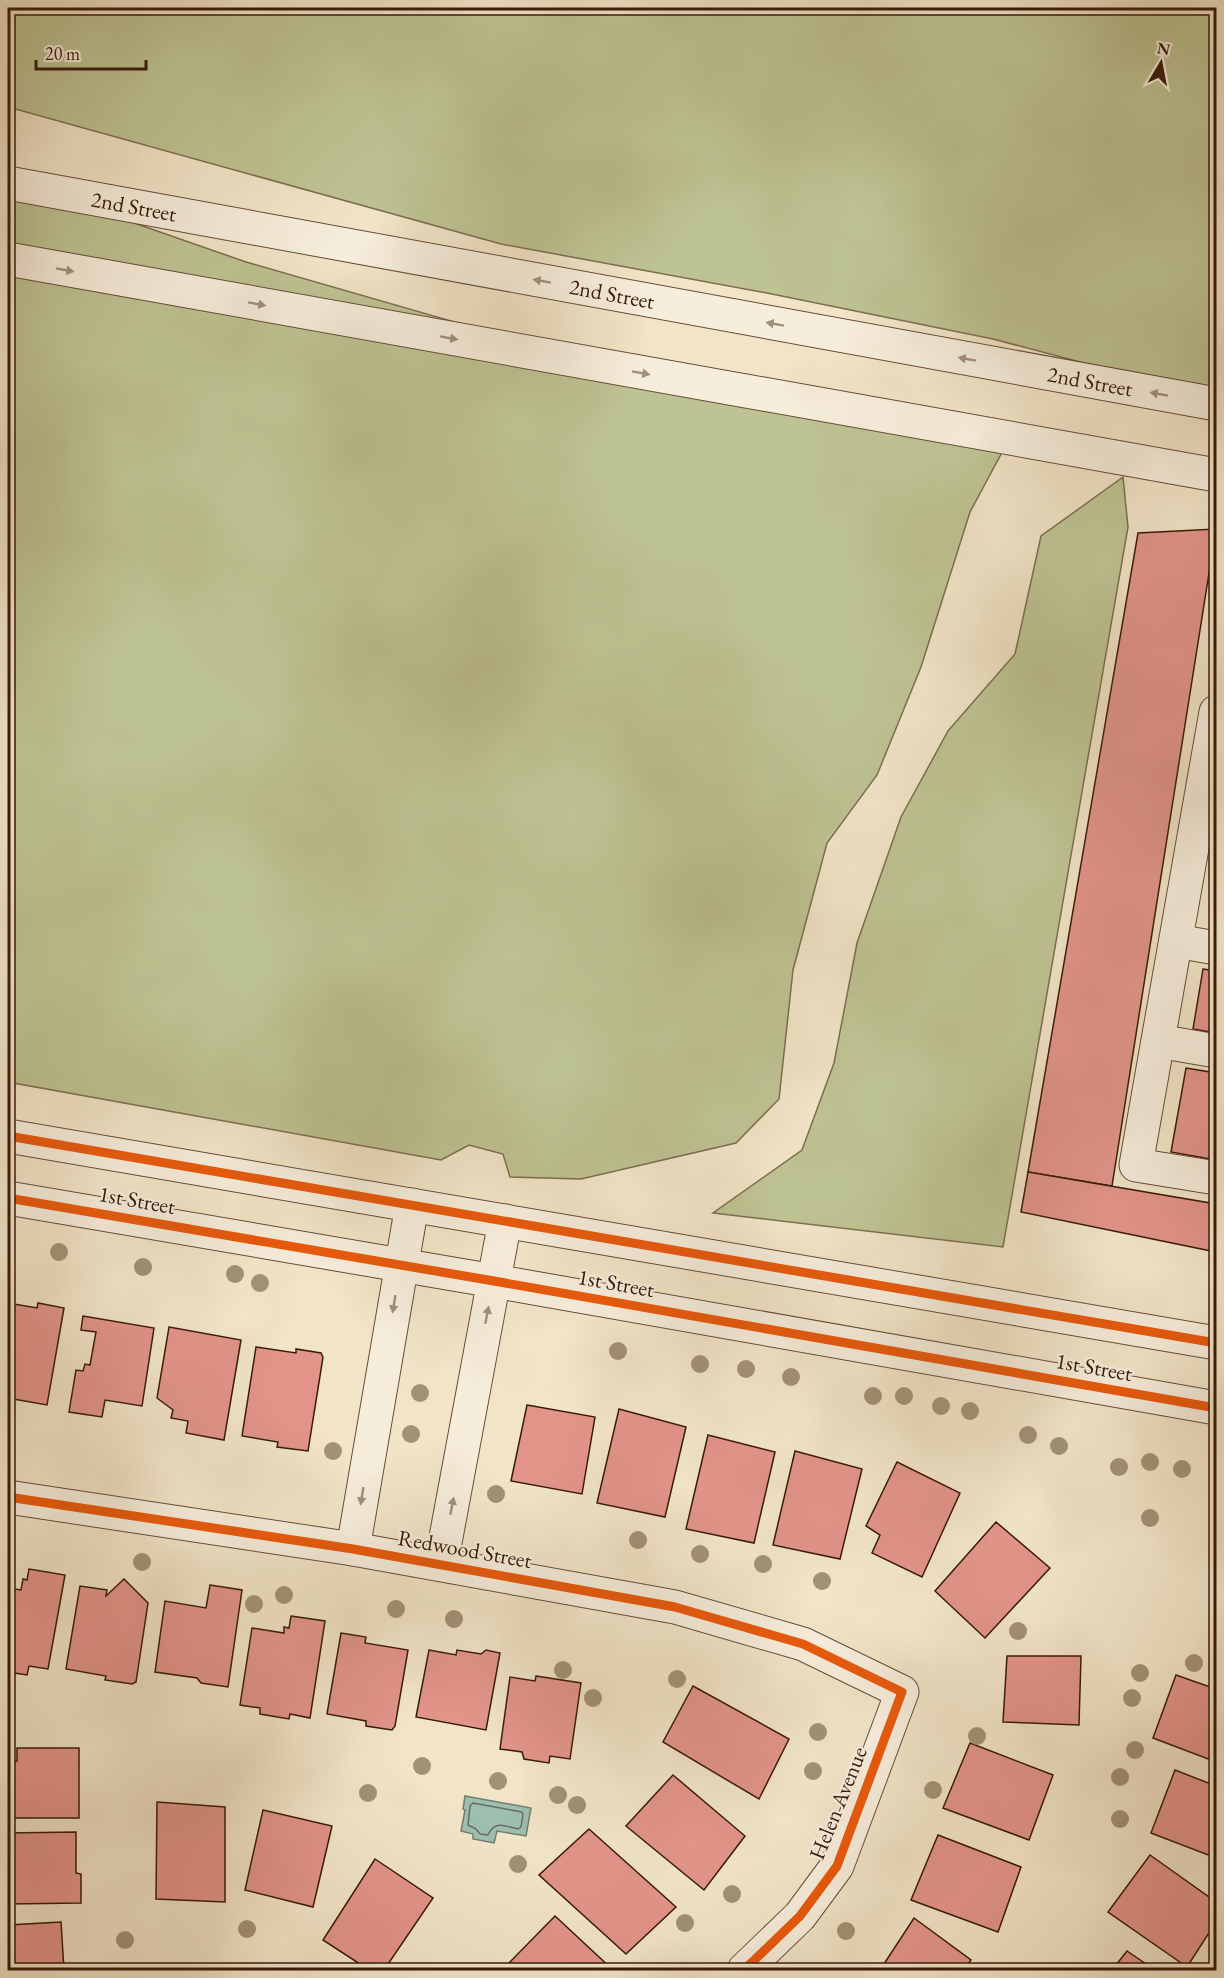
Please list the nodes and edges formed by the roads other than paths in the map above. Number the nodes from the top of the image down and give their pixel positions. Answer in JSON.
{"nodes":[{"id":1,"x":8,"y":183,"type":"edge"},
{"id":2,"x":8,"y":259,"type":"edge"},
{"id":3,"x":1216,"y":404,"type":"edge"},
{"id":4,"x":1216,"y":475,"type":"edge"},
{"id":5,"x":1215,"y":731,"type":"edge"},
{"id":6,"x":1205,"y":840,"type":"edge"},
{"id":7,"x":1176,"y":941,"type":"junction"},
{"id":8,"x":1216,"y":948,"type":"edge"},
{"id":9,"x":1158,"y":1041,"type":"junction"},
{"id":10,"x":1216,"y":1051,"type":"edge"},
{"id":11,"x":8,"y":1136,"type":"edge"},
{"id":12,"x":1216,"y":1178,"type":"edge"},
{"id":13,"x":8,"y":1198,"type":"edge"},
{"id":14,"x":412,"y":1205,"type":"junction"},
{"id":15,"x":505,"y":1221,"type":"junction"},
{"id":16,"x":400,"y":1265,"type":"junction"},
{"id":17,"x":494,"y":1281,"type":"junction"},
{"id":18,"x":1216,"y":1343,"type":"edge"},
{"id":19,"x":1216,"y":1408,"type":"edge"},
{"id":20,"x":8,"y":1497,"type":"edge"},
{"id":21,"x":353,"y":1549,"type":"junction"},
{"id":22,"x":441,"y":1564,"type":"junction"},
{"id":23,"x":902,"y":1692,"type":"joint"},
{"id":24,"x":744,"y":1971,"type":"edge"}],
"edges":[{"from":3,"to":1,"type":"street","name":"2nd Street","one_way":true},
{"from":2,"to":4,"type":"street","one_way":true},
{"from":5,"to":6,"type":"street"},
{"from":6,"to":7,"type":"street"},
{"from":7,"to":8,"type":"street"},
{"from":7,"to":9,"type":"street"},
{"from":9,"to":10,"type":"street"},
{"from":9,"to":12,"type":"street"},
{"from":11,"to":14,"type":"street","name":"1st Street"},
{"from":13,"to":16,"type":"street","name":"1st Street"},
{"from":14,"to":15,"type":"street","name":"1st Street"},
{"from":14,"to":16,"type":"street"},
{"from":15,"to":17,"type":"street","name":"Redwood Street"},
{"from":15,"to":18,"type":"street","name":"1st Street"},
{"from":16,"to":17,"type":"street","name":"1st Street"},
{"from":16,"to":21,"type":"street","one_way":true},
{"from":17,"to":19,"type":"street","name":"1st Street"},
{"from":22,"to":17,"type":"street","name":"Redwood Street","one_way":true},
{"from":20,"to":21,"type":"street","name":"Redwood Street"},
{"from":21,"to":22,"type":"street","name":"Redwood Street"},
{"from":22,"to":23,"type":"street","name":"Redwood Street"},
{"from":23,"to":24,"type":"street","name":"Helen Avenue"}]}
